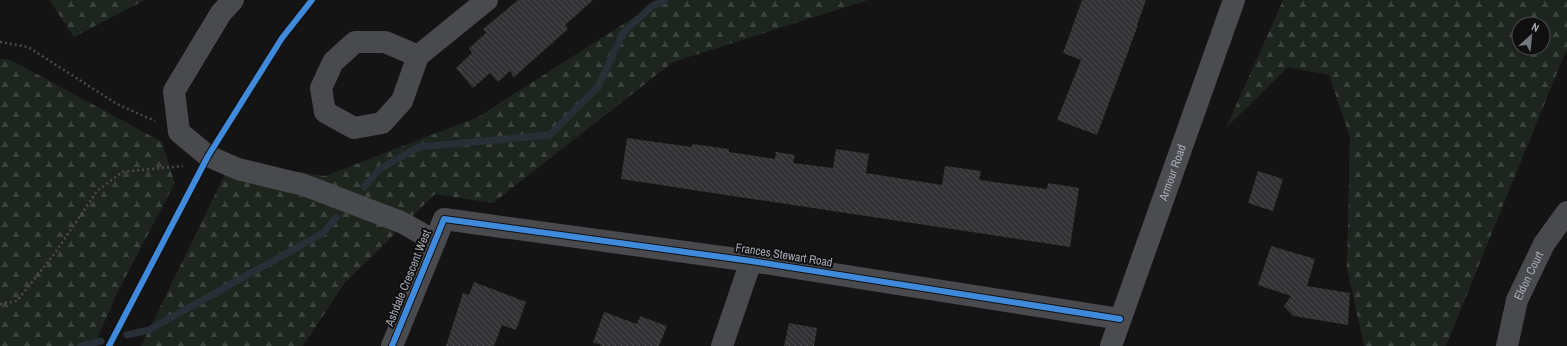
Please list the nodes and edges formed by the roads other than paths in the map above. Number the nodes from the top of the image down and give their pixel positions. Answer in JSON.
{"nodes":[{"id":1,"x":233,"y":0,"type":"edge"},
{"id":2,"x":487,"y":0,"type":"edge"},
{"id":3,"x":1234,"y":0,"type":"edge"},
{"id":4,"x":418,"y":56,"type":"junction"},
{"id":5,"x":1567,"y":212,"type":"edge"},
{"id":6,"x":444,"y":219,"type":"joint"},
{"id":7,"x":435,"y":241,"type":"junction"},
{"id":8,"x":751,"y":260,"type":"junction"},
{"id":9,"x":1120,"y":319,"type":"junction"},
{"id":10,"x":392,"y":346,"type":"edge"},
{"id":11,"x":722,"y":346,"type":"edge"},
{"id":12,"x":1111,"y":346,"type":"edge"},
{"id":13,"x":1507,"y":346,"type":"edge"}],
"edges":[{"from":1,"to":7,"type":"street"},
{"from":2,"to":4,"type":"street"},
{"from":3,"to":9,"type":"main road","name":"Armour Road"},
{"from":4,"to":4,"type":"street"},
{"from":5,"to":13,"type":"street","name":"Eldon Court"},
{"from":6,"to":7,"type":"street","name":"Ashdale Crescent West"},
{"from":6,"to":8,"type":"street","name":"Frances Stewart Road"},
{"from":7,"to":10,"type":"street","name":"Ashdale Crescent West"},
{"from":8,"to":9,"type":"street","name":"Frances Stewart Road"},
{"from":8,"to":11,"type":"street"},
{"from":9,"to":12,"type":"main road","name":"Armour Road"}]}
